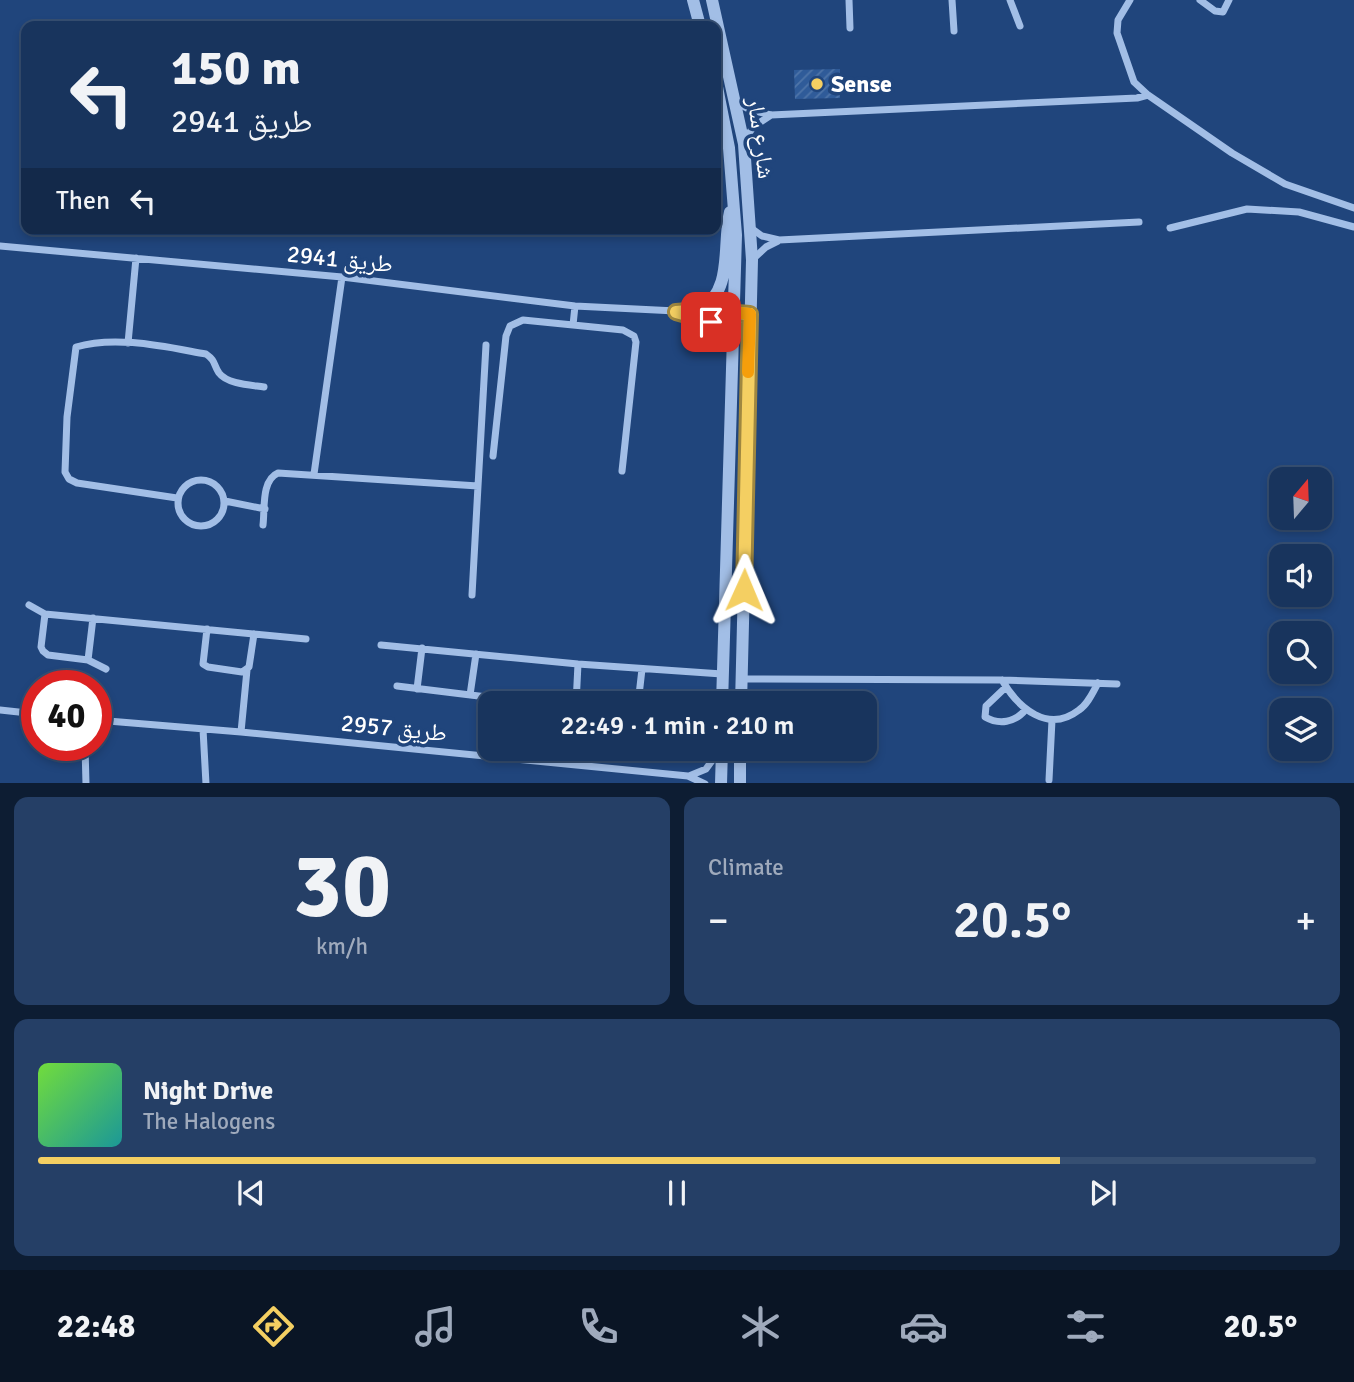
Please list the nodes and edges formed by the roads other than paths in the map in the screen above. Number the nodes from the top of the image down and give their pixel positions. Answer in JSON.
{"nodes":[{"id":1,"x":693,"y":0,"type":"edge"},
{"id":2,"x":849,"y":0,"type":"edge"},
{"id":3,"x":952,"y":0,"type":"edge"},
{"id":4,"x":1010,"y":0,"type":"edge"},
{"id":5,"x":1130,"y":0,"type":"edge"},
{"id":6,"x":1200,"y":0,"type":"edge"},
{"id":7,"x":1229,"y":0,"type":"edge"},
{"id":8,"x":699,"y":21,"type":"edge"},
{"id":9,"x":1020,"y":26,"type":"dead end"},
{"id":10,"x":850,"y":28,"type":"dead end"},
{"id":11,"x":721,"y":31,"type":"edge"},
{"id":12,"x":954,"y":31,"type":"dead end"},
{"id":13,"x":1148,"y":95,"type":"junction"},
{"id":14,"x":737,"y":103,"type":"junction"},
{"id":15,"x":721,"y":104,"type":"edge"},
{"id":16,"x":771,"y":115,"type":"junction"},
{"id":17,"x":744,"y":144,"type":"junction"},
{"id":18,"x":734,"y":202,"type":"junction"},
{"id":19,"x":1354,"y":208,"type":"edge"},
{"id":20,"x":1139,"y":222,"type":"dead end"},
{"id":21,"x":1354,"y":227,"type":"edge"},
{"id":22,"x":750,"y":228,"type":"junction"},
{"id":23,"x":1170,"y":228,"type":"dead end"},
{"id":24,"x":779,"y":240,"type":"junction"},
{"id":25,"x":0,"y":246,"type":"edge"},
{"id":26,"x":136,"y":258,"type":"junction"},
{"id":27,"x":752,"y":260,"type":"junction"},
{"id":28,"x":342,"y":277,"type":"junction"},
{"id":29,"x":575,"y":306,"type":"junction"},
{"id":30,"x":700,"y":310,"type":"junction"},
{"id":31,"x":676,"y":312,"type":"junction"},
{"id":32,"x":732,"y":318,"type":"junction"},
{"id":33,"x":750,"y":319,"type":"junction"},
{"id":34,"x":573,"y":325,"type":"junction"},
{"id":35,"x":128,"y":343,"type":"junction"},
{"id":36,"x":486,"y":345,"type":"dead end"},
{"id":37,"x":264,"y":387,"type":"dead end"},
{"id":38,"x":493,"y":456,"type":"dead end"},
{"id":39,"x":622,"y":471,"type":"dead end"},
{"id":40,"x":314,"y":474,"type":"junction"},
{"id":41,"x":478,"y":486,"type":"junction"},
{"id":42,"x":177,"y":498,"type":"junction"},
{"id":43,"x":225,"y":501,"type":"junction"},
{"id":44,"x":265,"y":509,"type":"junction"},
{"id":45,"x":263,"y":525,"type":"dead end"},
{"id":46,"x":472,"y":595,"type":"dead end"},
{"id":47,"x":29,"y":605,"type":"dead end"},
{"id":48,"x":45,"y":614,"type":"junction"},
{"id":49,"x":93,"y":618,"type":"junction"},
{"id":50,"x":206,"y":629,"type":"junction"},
{"id":51,"x":254,"y":634,"type":"junction"},
{"id":52,"x":306,"y":639,"type":"dead end"},
{"id":53,"x":381,"y":645,"type":"dead end"},
{"id":54,"x":422,"y":649,"type":"junction"},
{"id":55,"x":476,"y":654,"type":"junction"},
{"id":56,"x":88,"y":660,"type":"junction"},
{"id":57,"x":578,"y":664,"type":"junction"},
{"id":58,"x":106,"y":669,"type":"dead end"},
{"id":59,"x":642,"y":669,"type":"junction"},
{"id":60,"x":247,"y":670,"type":"junction"},
{"id":61,"x":722,"y":674,"type":"junction"},
{"id":62,"x":742,"y":680,"type":"junction"},
{"id":63,"x":1004,"y":683,"type":"junction"},
{"id":64,"x":1098,"y":683,"type":"junction"},
{"id":65,"x":1117,"y":684,"type":"dead end"},
{"id":66,"x":397,"y":687,"type":"dead end"},
{"id":67,"x":417,"y":689,"type":"junction"},
{"id":68,"x":577,"y":691,"type":"edge"},
{"id":69,"x":639,"y":691,"type":"edge"},
{"id":70,"x":722,"y":691,"type":"edge"},
{"id":71,"x":742,"y":691,"type":"edge"},
{"id":72,"x":470,"y":695,"type":"junction"},
{"id":73,"x":478,"y":696,"type":"edge"},
{"id":74,"x":1026,"y":709,"type":"junction"},
{"id":75,"x":0,"y":710,"type":"edge"},
{"id":76,"x":21,"y":712,"type":"edge"},
{"id":77,"x":1052,"y":720,"type":"junction"},
{"id":78,"x":112,"y":721,"type":"edge"},
{"id":79,"x":203,"y":729,"type":"junction"},
{"id":80,"x":242,"y":732,"type":"junction"},
{"id":81,"x":85,"y":761,"type":"edge"},
{"id":82,"x":712,"y":761,"type":"edge"},
{"id":83,"x":721,"y":761,"type":"edge"},
{"id":84,"x":740,"y":761,"type":"edge"},
{"id":85,"x":688,"y":776,"type":"junction"},
{"id":86,"x":1049,"y":780,"type":"dead end"},
{"id":87,"x":86,"y":783,"type":"edge"},
{"id":88,"x":206,"y":783,"type":"edge"},
{"id":89,"x":705,"y":783,"type":"edge"},
{"id":90,"x":721,"y":783,"type":"edge"},
{"id":91,"x":740,"y":783,"type":"edge"}],
"edges":[{"from":1,"to":8,"type":"street"},
{"from":2,"to":10,"type":"street"},
{"from":3,"to":12,"type":"street"},
{"from":4,"to":9,"type":"street"},
{"from":5,"to":13,"type":"street"},
{"from":6,"to":7,"type":"street"},
{"from":11,"to":14,"type":"street","name":"شارع سار"},
{"from":13,"to":16,"type":"street"},
{"from":13,"to":19,"type":"street"},
{"from":14,"to":16,"type":"street"},
{"from":14,"to":17,"type":"street","name":"شارع سار"},
{"from":15,"to":18,"type":"street","name":"شارع سار"},
{"from":16,"to":17,"type":"street"},
{"from":17,"to":22,"type":"street","name":"شارع سار"},
{"from":18,"to":30,"type":"street"},
{"from":18,"to":32,"type":"street","name":"شارع سار"},
{"from":20,"to":24,"type":"street"},
{"from":21,"to":23,"type":"street"},
{"from":22,"to":24,"type":"street"},
{"from":22,"to":27,"type":"street","name":"شارع سار"},
{"from":24,"to":27,"type":"street"},
{"from":25,"to":26,"type":"street","name":"طريق 2941"},
{"from":26,"to":28,"type":"street","name":"طريق 2941"},
{"from":26,"to":35,"type":"street"},
{"from":27,"to":33,"type":"street","name":"شارع سار"},
{"from":28,"to":29,"type":"street","name":"طريق 2941"},
{"from":28,"to":40,"type":"street"},
{"from":29,"to":31,"type":"street","name":"طريق 2941"},
{"from":29,"to":34,"type":"street"},
{"from":30,"to":31,"type":"street","name":"طريق 2941"},
{"from":30,"to":32,"type":"street","name":"طريق 2941"},
{"from":31,"to":32,"type":"street","name":"طريق 2941"},
{"from":32,"to":33,"type":"street","name":"طريق 2941"},
{"from":32,"to":61,"type":"street","name":"شارع سار"},
{"from":33,"to":62,"type":"street","name":"شارع سار"},
{"from":34,"to":38,"type":"street"},
{"from":34,"to":39,"type":"street"},
{"from":35,"to":37,"type":"street"},
{"from":35,"to":42,"type":"street"},
{"from":36,"to":41,"type":"street"},
{"from":40,"to":41,"type":"street"},
{"from":40,"to":44,"type":"street"},
{"from":41,"to":46,"type":"street"},
{"from":42,"to":43,"type":"street"},
{"from":42,"to":43,"type":"street"},
{"from":43,"to":44,"type":"street"},
{"from":44,"to":45,"type":"street"},
{"from":47,"to":48,"type":"street"},
{"from":48,"to":49,"type":"street"},
{"from":48,"to":56,"type":"street"},
{"from":49,"to":50,"type":"street"},
{"from":49,"to":56,"type":"street"},
{"from":50,"to":51,"type":"street"},
{"from":50,"to":60,"type":"street"},
{"from":51,"to":52,"type":"street"},
{"from":51,"to":60,"type":"street"},
{"from":53,"to":54,"type":"street"},
{"from":54,"to":55,"type":"street"},
{"from":54,"to":67,"type":"street"},
{"from":55,"to":57,"type":"street"},
{"from":55,"to":72,"type":"street"},
{"from":56,"to":58,"type":"street"},
{"from":57,"to":59,"type":"street"},
{"from":57,"to":68,"type":"street"},
{"from":59,"to":61,"type":"street"},
{"from":59,"to":69,"type":"street"},
{"from":60,"to":80,"type":"street"},
{"from":61,"to":70,"type":"street","name":"شارع سار"},
{"from":62,"to":63,"type":"street"},
{"from":62,"to":71,"type":"street","name":"شارع سار"},
{"from":63,"to":64,"type":"street"},
{"from":63,"to":74,"type":"street"},
{"from":63,"to":74,"type":"street"},
{"from":64,"to":65,"type":"street"},
{"from":64,"to":77,"type":"street"},
{"from":66,"to":67,"type":"street"},
{"from":67,"to":72,"type":"street"},
{"from":72,"to":73,"type":"street"},
{"from":74,"to":77,"type":"street"},
{"from":75,"to":76,"type":"street"},
{"from":77,"to":86,"type":"street"},
{"from":78,"to":79,"type":"street","name":"طريق 2957"},
{"from":79,"to":80,"type":"street","name":"طريق 2957"},
{"from":79,"to":88,"type":"street"},
{"from":80,"to":85,"type":"street","name":"طريق 2957"},
{"from":81,"to":87,"type":"street"},
{"from":82,"to":85,"type":"street"},
{"from":83,"to":90,"type":"street"},
{"from":84,"to":91,"type":"street"},
{"from":85,"to":89,"type":"street","name":"طريق 2957"}]}
